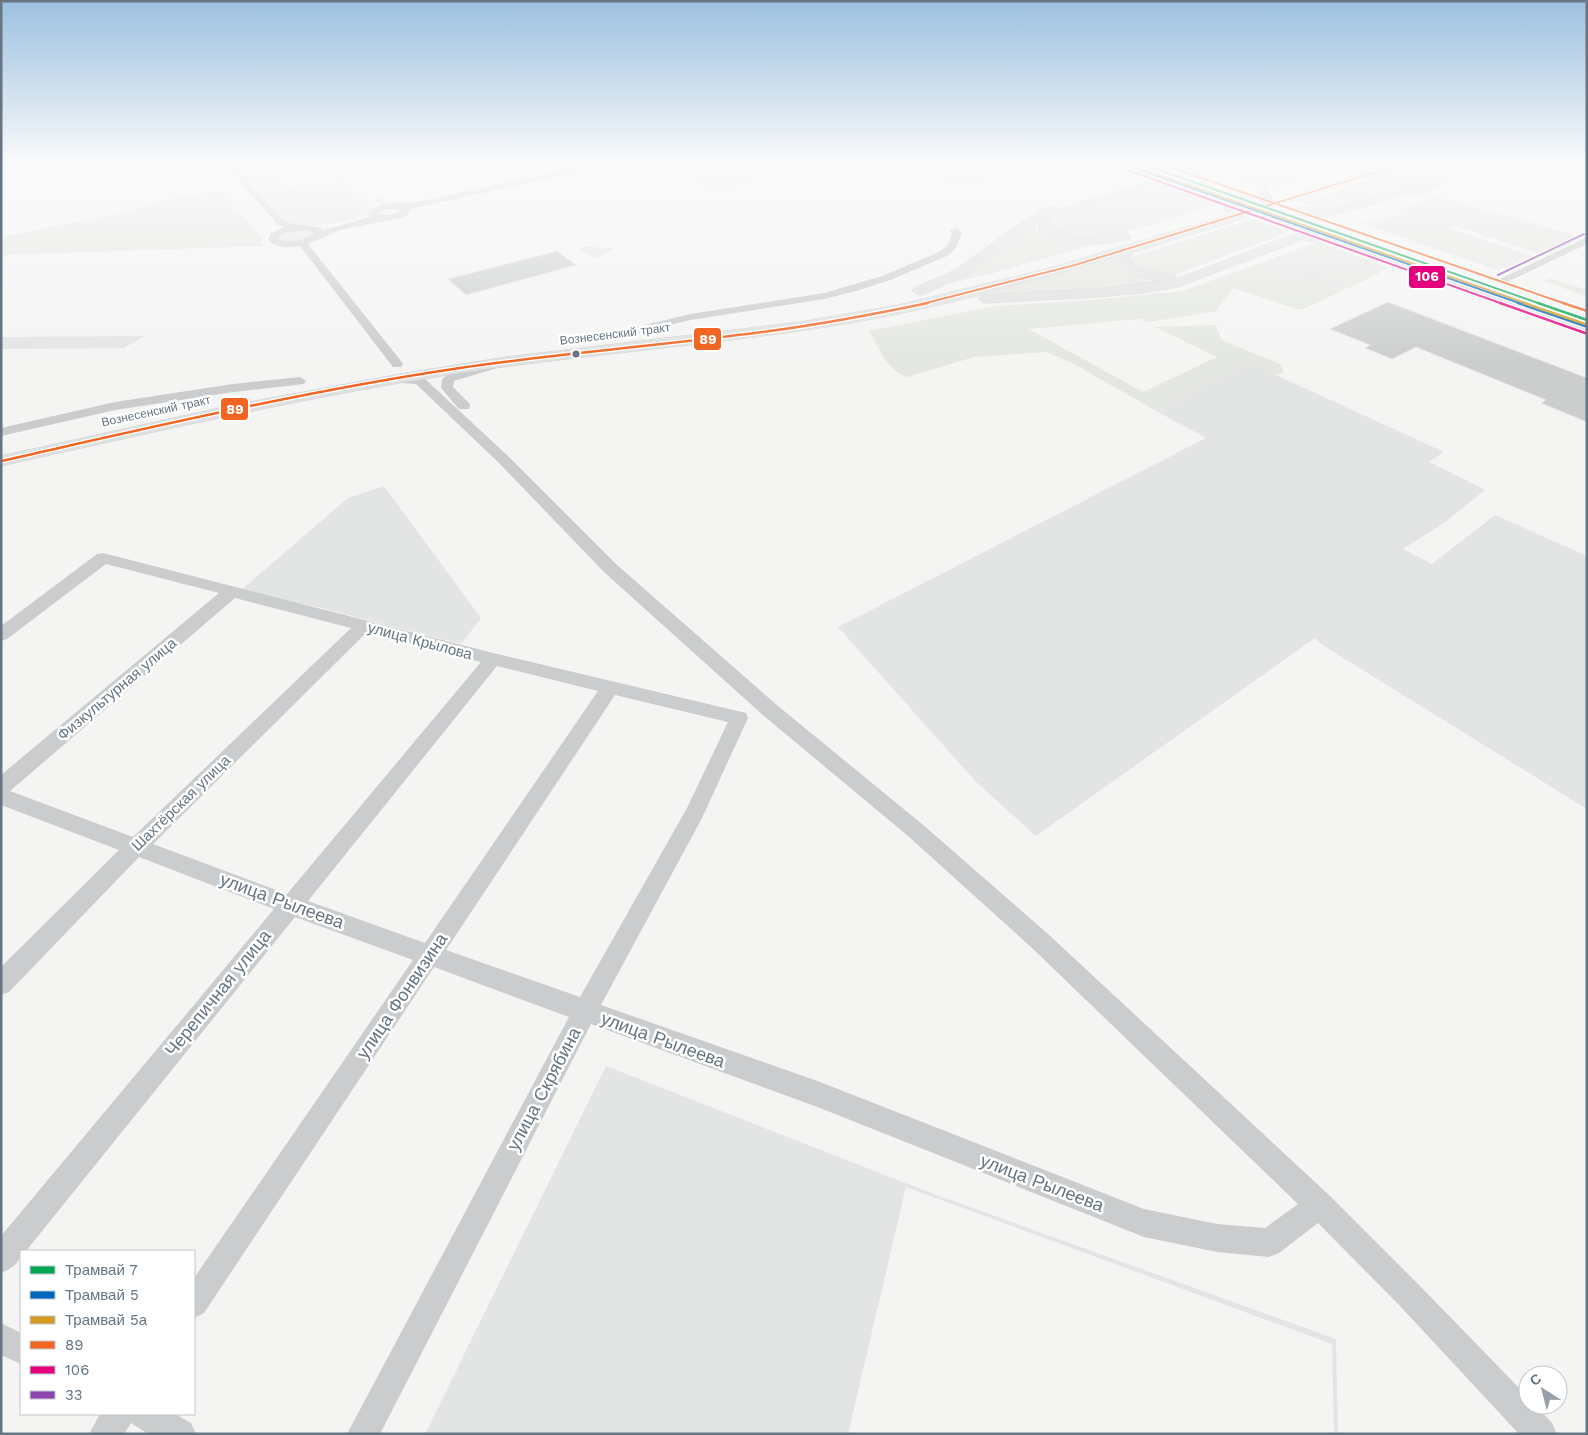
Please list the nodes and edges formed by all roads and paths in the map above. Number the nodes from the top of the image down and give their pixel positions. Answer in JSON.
{"nodes":[{"id":1,"x":284,"y":231,"type":"edge"},
{"id":2,"x":311,"y":231,"type":"edge"},
{"id":3,"x":321,"y":231,"type":"edge"},
{"id":4,"x":956,"y":231,"type":"dead end"},
{"id":5,"x":1017,"y":231,"type":"edge"},
{"id":6,"x":1047,"y":231,"type":"edge"},
{"id":7,"x":1159,"y":231,"type":"edge"},
{"id":8,"x":1175,"y":231,"type":"edge"},
{"id":9,"x":1290,"y":231,"type":"edge"},
{"id":10,"x":1316,"y":231,"type":"edge"},
{"id":11,"x":1356,"y":231,"type":"edge"},
{"id":12,"x":315,"y":232,"type":"junction"},
{"id":13,"x":277,"y":233,"type":"joint"},
{"id":14,"x":1587,"y":240,"type":"edge"},
{"id":15,"x":1345,"y":241,"type":"junction"},
{"id":16,"x":302,"y":242,"type":"junction"},
{"id":17,"x":1128,"y":242,"type":"junction"},
{"id":18,"x":1501,"y":281,"type":"junction"},
{"id":19,"x":883,"y":298,"type":"dead end"},
{"id":20,"x":918,"y":298,"type":"junction"},
{"id":21,"x":856,"y":302,"type":"dead end"},
{"id":22,"x":1587,"y":311,"type":"edge"},
{"id":23,"x":1587,"y":327,"type":"edge"},
{"id":24,"x":616,"y":334,"type":"junction"},
{"id":25,"x":504,"y":362,"type":"junction"},
{"id":26,"x":396,"y":372,"type":"junction"},
{"id":27,"x":300,"y":381,"type":"junction"},
{"id":28,"x":1,"y":432,"type":"edge"},
{"id":29,"x":1,"y":446,"type":"edge"},
{"id":30,"x":503,"y":459,"type":"junction"},
{"id":31,"x":1,"y":461,"type":"edge"},
{"id":32,"x":232,"y":591,"type":"junction"},
{"id":33,"x":363,"y":626,"type":"junction"},
{"id":34,"x":1,"y":635,"type":"edge"},
{"id":35,"x":494,"y":660,"type":"junction"},
{"id":36,"x":610,"y":688,"type":"junction"},
{"id":37,"x":738,"y":718,"type":"joint"},
{"id":38,"x":1,"y":787,"type":"edge"},
{"id":39,"x":1,"y":796,"type":"edge"},
{"id":40,"x":136,"y":847,"type":"junction"},
{"id":41,"x":290,"y":905,"type":"junction"},
{"id":42,"x":430,"y":955,"type":"junction"},
{"id":43,"x":1,"y":984,"type":"edge"},
{"id":44,"x":585,"y":1011,"type":"junction"},
{"id":45,"x":1319,"y":1205,"type":"junction"},
{"id":46,"x":1,"y":1258,"type":"edge"},
{"id":47,"x":195,"y":1302,"type":"edge"},
{"id":48,"x":1,"y":1338,"type":"edge"},
{"id":49,"x":20,"y":1348,"type":"edge"},
{"id":50,"x":118,"y":1415,"type":"edge"},
{"id":51,"x":145,"y":1415,"type":"edge"},
{"id":52,"x":105,"y":1434,"type":"edge"},
{"id":53,"x":180,"y":1434,"type":"edge"},
{"id":54,"x":363,"y":1434,"type":"edge"},
{"id":55,"x":1541,"y":1434,"type":"edge"}],
"edges":[{"from":1,"to":13,"type":"street"},
{"from":2,"to":12,"type":"street"},
{"from":3,"to":12,"type":"street"},
{"from":4,"to":24,"type":"street"},
{"from":5,"to":20,"type":"main road"},
{"from":6,"to":17,"type":"main road"},
{"from":7,"to":17,"type":"main road","name":"Вознесенский тракт"},
{"from":8,"to":17,"type":"main road","name":"Вознесенский тракт"},
{"from":9,"to":17,"type":"main road"},
{"from":10,"to":15,"type":"main road"},
{"from":11,"to":18,"type":"main road"},
{"from":12,"to":16,"type":"street"},
{"from":13,"to":16,"type":"street"},
{"from":14,"to":18,"type":"street"},
{"from":15,"to":20,"type":"main road"},
{"from":15,"to":23,"type":"main road"},
{"from":16,"to":26,"type":"street"},
{"from":17,"to":20,"type":"main road","name":"Вознесенский тракт"},
{"from":18,"to":22,"type":"main road"},
{"from":19,"to":20,"type":"main road","name":"Вознесенский тракт"},
{"from":20,"to":25,"type":"main road","name":"Вознесенский тракт"},
{"from":21,"to":24,"type":"main road","name":"Вознесенский тракт"},
{"from":24,"to":26,"type":"main road","name":"Вознесенский тракт"},
{"from":25,"to":26,"type":"main road","name":"Вознесенский тракт"},
{"from":25,"to":30,"type":"street"},
{"from":26,"to":27,"type":"main road","name":"Вознесенский тракт"},
{"from":26,"to":30,"type":"street"},
{"from":26,"to":31,"type":"main road","name":"Вознесенский тракт"},
{"from":27,"to":28,"type":"street"},
{"from":27,"to":29,"type":"main road","name":"Вознесенский тракт"},
{"from":30,"to":45,"type":"street"},
{"from":32,"to":33,"type":"street","name":"улица Крылова"},
{"from":32,"to":34,"type":"street","name":"улица Крылова"},
{"from":32,"to":38,"type":"street","name":"Физкультурная улица"},
{"from":33,"to":35,"type":"street","name":"улица Крылова"},
{"from":33,"to":40,"type":"street","name":"Шахтёрская улица"},
{"from":35,"to":36,"type":"street","name":"улица Крылова"},
{"from":35,"to":41,"type":"street","name":"Черепичная улица"},
{"from":36,"to":37,"type":"street","name":"улица Крылова"},
{"from":36,"to":42,"type":"street","name":"улица Фонвизина"},
{"from":37,"to":44,"type":"street","name":"улица Скрябина"},
{"from":39,"to":40,"type":"street","name":"улица Рылеева"},
{"from":40,"to":41,"type":"street","name":"улица Рылеева"},
{"from":40,"to":43,"type":"street","name":"Шахтёрская улица"},
{"from":41,"to":42,"type":"street","name":"улица Рылеева"},
{"from":41,"to":46,"type":"street","name":"Черепичная улица"},
{"from":42,"to":44,"type":"street","name":"улица Рылеева"},
{"from":42,"to":47,"type":"street","name":"улица Фонвизина"},
{"from":44,"to":45,"type":"street","name":"улица Рылеева"},
{"from":44,"to":54,"type":"street","name":"улица Скрябина"},
{"from":45,"to":55,"type":"street"},
{"from":48,"to":49,"type":"street"},
{"from":50,"to":52,"type":"street"},
{"from":51,"to":53,"type":"street"}]}
